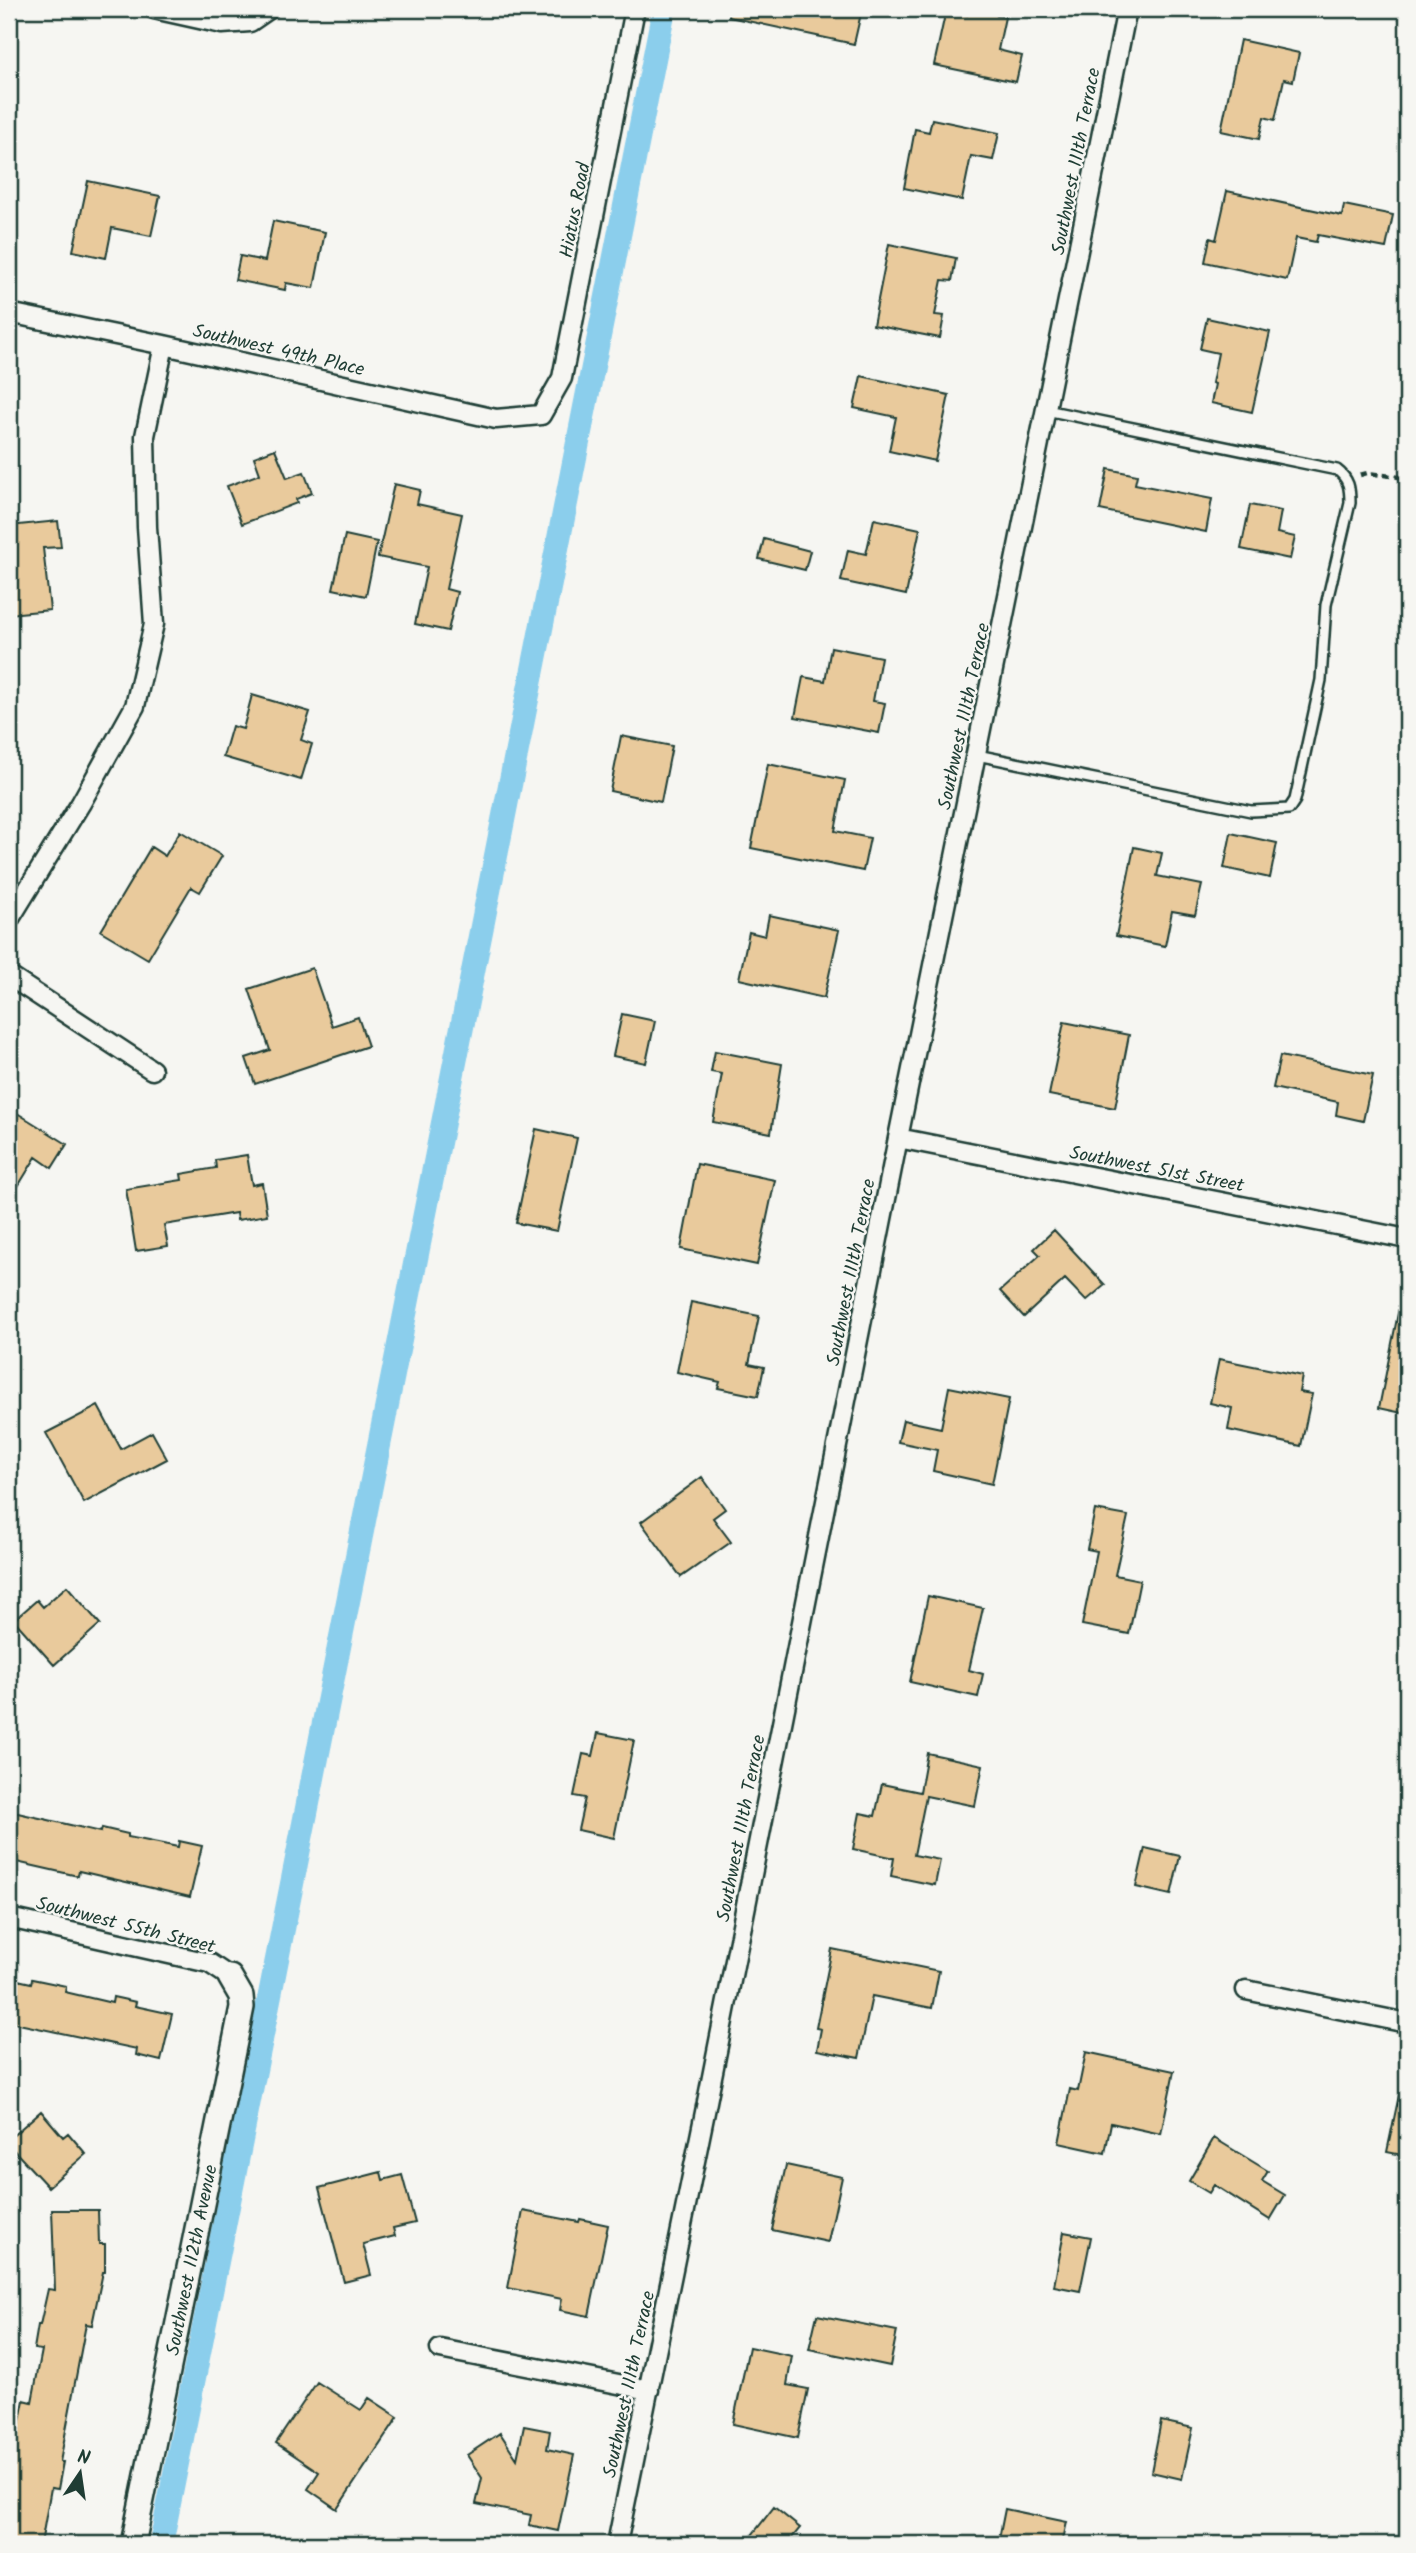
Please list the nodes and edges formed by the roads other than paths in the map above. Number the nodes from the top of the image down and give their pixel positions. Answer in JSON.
{"nodes":[{"id":1,"x":154,"y":9,"type":"edge"},
{"id":2,"x":270,"y":9,"type":"edge"},
{"id":3,"x":635,"y":9,"type":"edge"},
{"id":4,"x":1127,"y":9,"type":"edge"},
{"id":5,"x":9,"y":313,"type":"edge"},
{"id":6,"x":164,"y":345,"type":"junction"},
{"id":7,"x":1046,"y":410,"type":"junction"},
{"id":8,"x":541,"y":415,"type":"joint"},
{"id":9,"x":977,"y":755,"type":"junction"},
{"id":10,"x":9,"y":919,"type":"edge"},
{"id":11,"x":9,"y":976,"type":"edge"},
{"id":12,"x":152,"y":1070,"type":"dead end"},
{"id":13,"x":898,"y":1138,"type":"junction"},
{"id":14,"x":1407,"y":1239,"type":"edge"},
{"id":15,"x":9,"y":1918,"type":"edge"},
{"id":16,"x":230,"y":1977,"type":"joint"},
{"id":17,"x":1246,"y":1990,"type":"dead end"},
{"id":18,"x":1407,"y":2022,"type":"edge"},
{"id":19,"x":440,"y":2350,"type":"dead end"},
{"id":20,"x":649,"y":2390,"type":"junction"},
{"id":21,"x":133,"y":2544,"type":"edge"},
{"id":22,"x":617,"y":2544,"type":"edge"}],
"edges":[{"from":1,"to":2,"type":"street"},
{"from":3,"to":8,"type":"street","name":"Hiatus Road"},
{"from":4,"to":7,"type":"street","name":"Southwest 111th Terrace"},
{"from":5,"to":6,"type":"street","name":"Southwest 49th Place"},
{"from":6,"to":8,"type":"street","name":"Southwest 49th Place"},
{"from":6,"to":10,"type":"street"},
{"from":7,"to":9,"type":"street","name":"Southwest 111th Terrace"},
{"from":7,"to":9,"type":"lane"},
{"from":9,"to":13,"type":"street","name":"Southwest 111th Terrace"},
{"from":11,"to":12,"type":"street"},
{"from":13,"to":14,"type":"street","name":"Southwest 51st Street"},
{"from":13,"to":20,"type":"street","name":"Southwest 111th Terrace"},
{"from":15,"to":16,"type":"street","name":"Southwest 55th Street"},
{"from":16,"to":21,"type":"street","name":"Southwest 112th Avenue"},
{"from":17,"to":18,"type":"street"},
{"from":19,"to":20,"type":"street"},
{"from":20,"to":22,"type":"street","name":"Southwest 111th Terrace"}]}
